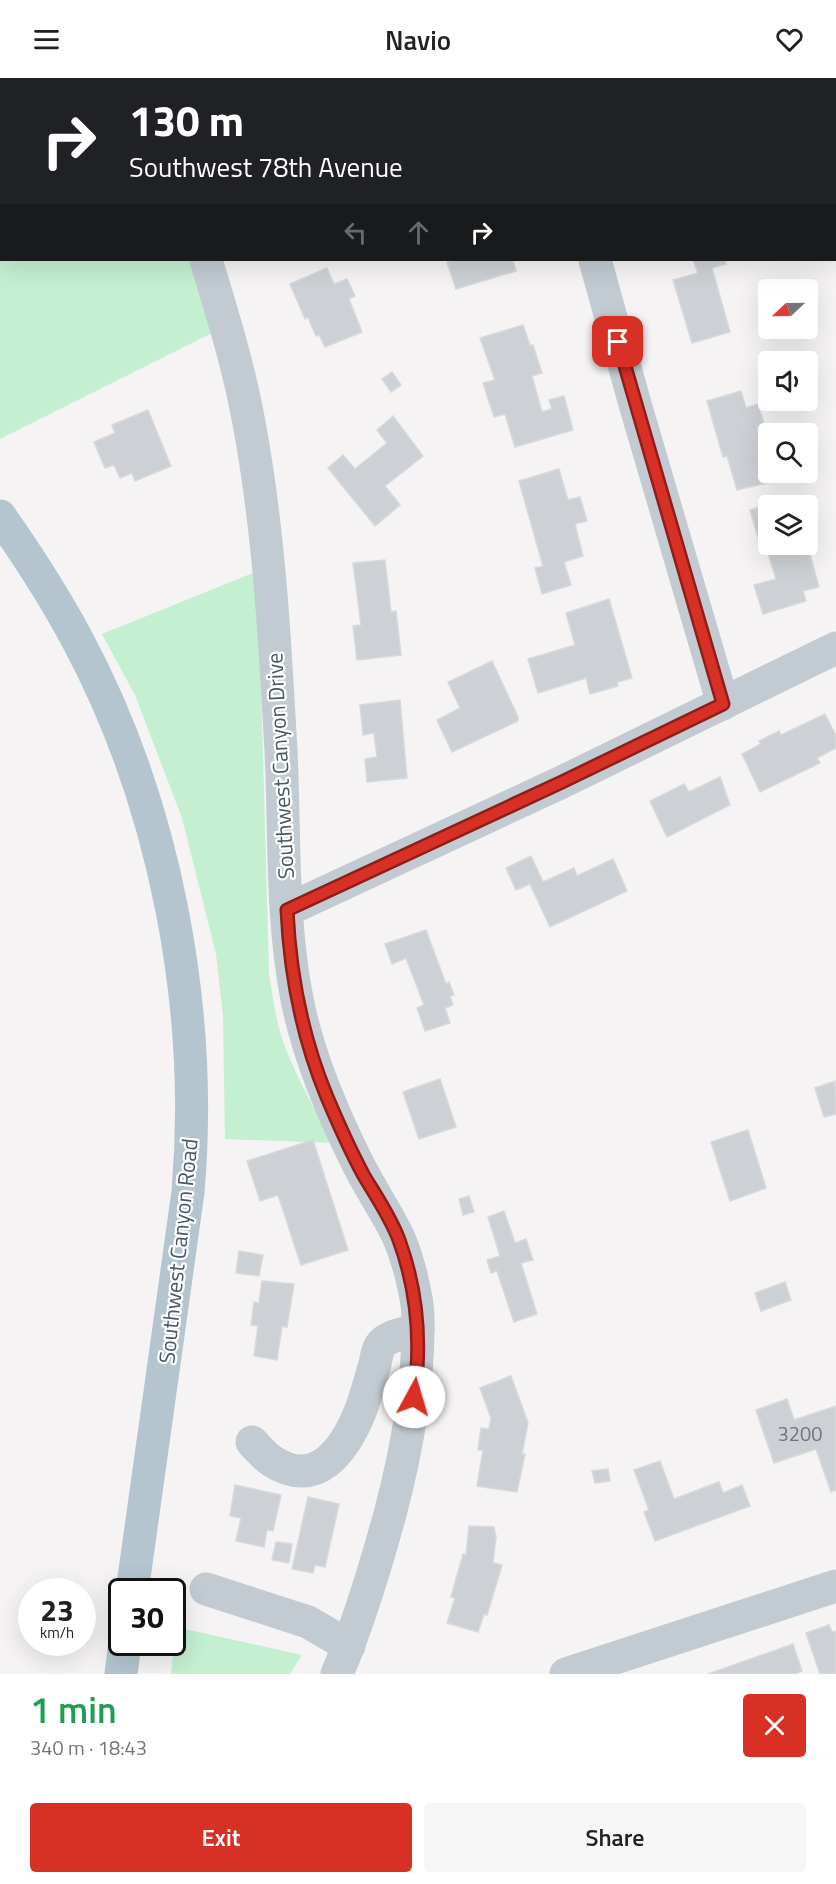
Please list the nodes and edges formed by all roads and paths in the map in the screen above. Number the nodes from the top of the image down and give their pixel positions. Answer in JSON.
{"nodes":[{"id":1,"x":206,"y":261,"type":"edge"},
{"id":2,"x":595,"y":261,"type":"edge"},
{"id":3,"x":0,"y":516,"type":"edge"},
{"id":4,"x":836,"y":648,"type":"edge"},
{"id":5,"x":723,"y":704,"type":"junction"},
{"id":6,"x":287,"y":910,"type":"junction"},
{"id":7,"x":418,"y":1330,"type":"junction"},
{"id":8,"x":252,"y":1442,"type":"dead end"},
{"id":9,"x":134,"y":1578,"type":"edge"},
{"id":10,"x":836,"y":1586,"type":"edge"},
{"id":11,"x":206,"y":1589,"type":"dead end"},
{"id":12,"x":123,"y":1656,"type":"edge"},
{"id":13,"x":343,"y":1660,"type":"edge"},
{"id":14,"x":121,"y":1674,"type":"edge"},
{"id":15,"x":566,"y":1674,"type":"edge"}],
"edges":[{"from":1,"to":6,"type":"street","name":"Southwest Canyon Drive"},
{"from":2,"to":5,"type":"street"},
{"from":3,"to":9,"type":"main road","name":"Southwest Canyon Road"},
{"from":4,"to":5,"type":"street"},
{"from":5,"to":6,"type":"street"},
{"from":6,"to":7,"type":"street","name":"Southwest Canyon Drive"},
{"from":7,"to":8,"type":"street"},
{"from":7,"to":13,"type":"street","name":"Southwest Canyon Drive"},
{"from":10,"to":15,"type":"street"},
{"from":11,"to":13,"type":"street"},
{"from":12,"to":14,"type":"main road"}]}
